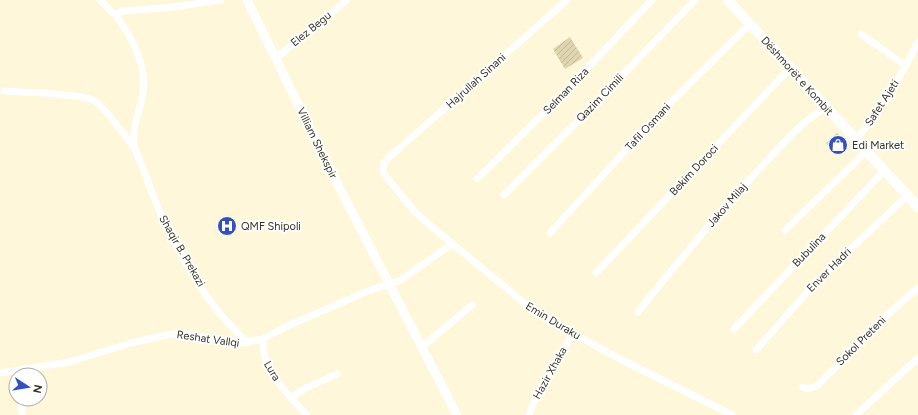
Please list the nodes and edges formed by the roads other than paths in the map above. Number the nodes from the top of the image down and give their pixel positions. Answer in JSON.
{"nodes":[{"id":1,"x":100,"y":0,"type":"edge"},
{"id":2,"x":221,"y":0,"type":"edge"},
{"id":3,"x":247,"y":0,"type":"edge"},
{"id":4,"x":346,"y":0,"type":"edge"},
{"id":5,"x":568,"y":0,"type":"edge"},
{"id":6,"x":652,"y":0,"type":"edge"},
{"id":7,"x":695,"y":0,"type":"edge"},
{"id":8,"x":728,"y":0,"type":"edge"},
{"id":9,"x":115,"y":15,"type":"junction"},
{"id":10,"x":750,"y":24,"type":"junction"},
{"id":11,"x":861,"y":34,"type":"dead end"},
{"id":12,"x":918,"y":42,"type":"edge"},
{"id":13,"x":276,"y":58,"type":"junction"},
{"id":14,"x":906,"y":66,"type":"junction"},
{"id":15,"x":791,"y":67,"type":"junction"},
{"id":16,"x":4,"y":91,"type":"dead end"},
{"id":17,"x":826,"y":107,"type":"junction"},
{"id":18,"x":856,"y":138,"type":"junction"},
{"id":19,"x":135,"y":149,"type":"junction"},
{"id":20,"x":868,"y":151,"type":"junction"},
{"id":21,"x":385,"y":162,"type":"joint"},
{"id":22,"x":884,"y":171,"type":"junction"},
{"id":23,"x":477,"y":179,"type":"dead end"},
{"id":24,"x":504,"y":195,"type":"dead end"},
{"id":25,"x":907,"y":196,"type":"junction"},
{"id":26,"x":918,"y":207,"type":"edge"},
{"id":27,"x":785,"y":230,"type":"dead end"},
{"id":28,"x":550,"y":233,"type":"dead end"},
{"id":29,"x":452,"y":244,"type":"junction"},
{"id":30,"x":596,"y":273,"type":"dead end"},
{"id":31,"x":390,"y":285,"type":"junction"},
{"id":32,"x":918,"y":288,"type":"edge"},
{"id":33,"x":653,"y":301,"type":"dead end"},
{"id":34,"x":472,"y":305,"type":"dead end"},
{"id":35,"x":638,"y":312,"type":"dead end"},
{"id":36,"x":734,"y":329,"type":"dead end"},
{"id":37,"x":573,"y":333,"type":"junction"},
{"id":38,"x":263,"y":339,"type":"junction"},
{"id":39,"x":248,"y":343,"type":"junction"},
{"id":40,"x":421,"y":348,"type":"junction"},
{"id":41,"x":756,"y":350,"type":"dead end"},
{"id":42,"x":918,"y":358,"type":"edge"},
{"id":43,"x":46,"y":367,"type":"edge"},
{"id":44,"x":337,"y":374,"type":"dead end"},
{"id":45,"x":802,"y":387,"type":"dead end"},
{"id":46,"x":291,"y":398,"type":"junction"},
{"id":47,"x":307,"y":415,"type":"edge"},
{"id":48,"x":457,"y":415,"type":"edge"},
{"id":49,"x":529,"y":415,"type":"edge"},
{"id":50,"x":732,"y":415,"type":"edge"},
{"id":51,"x":856,"y":415,"type":"edge"}],
"edges":[{"from":1,"to":9,"type":"street","name":"Shaqir B. Prekazi"},
{"from":2,"to":9,"type":"street"},
{"from":3,"to":13,"type":"street","name":"Villiam Shekspir"},
{"from":4,"to":13,"type":"street","name":"Elez Begu"},
{"from":5,"to":21,"type":"street","name":"Hajrullah Sinani"},
{"from":6,"to":23,"type":"street","name":"Selman Riza"},
{"from":7,"to":24,"type":"street","name":"Qazim Cimili"},
{"from":8,"to":10,"type":"main road","name":"Dëshmorët e Kombit"},
{"from":9,"to":19,"type":"street","name":"Shaqir B. Prekazi"},
{"from":10,"to":15,"type":"main road","name":"Dëshmorët e Kombit"},
{"from":10,"to":28,"type":"street","name":"Tafil Osmani"},
{"from":11,"to":14,"type":"street"},
{"from":12,"to":14,"type":"street","name":"Safet Ajeti"},
{"from":13,"to":31,"type":"street","name":"Villiam Shekspir"},
{"from":14,"to":18,"type":"street","name":"Safet Ajeti"},
{"from":15,"to":17,"type":"main road","name":"Dëshmorët e Kombit"},
{"from":15,"to":30,"type":"street","name":"Bekim Doroci"},
{"from":16,"to":19,"type":"street","name":"Shaqir B. Prekazi"},
{"from":17,"to":18,"type":"main road","name":"Dëshmorët e Kombit"},
{"from":17,"to":33,"type":"street"},
{"from":17,"to":35,"type":"street","name":"Jakov Milaj"},
{"from":18,"to":20,"type":"main road","name":"Dëshmorët e Kombit"},
{"from":19,"to":39,"type":"street","name":"Shaqir B. Prekazi"},
{"from":20,"to":22,"type":"main road","name":"Dëshmorët e Kombit"},
{"from":20,"to":27,"type":"street"},
{"from":21,"to":29,"type":"street","name":"Emin Duraku"},
{"from":22,"to":25,"type":"main road","name":"Dëshmorët e Kombit"},
{"from":22,"to":36,"type":"street","name":"Bubulina"},
{"from":25,"to":26,"type":"main road","name":"Dëshmorët e Kombit"},
{"from":25,"to":41,"type":"street","name":"Enver Hadri"},
{"from":29,"to":31,"type":"street"},
{"from":29,"to":37,"type":"street","name":"Emin Duraku"},
{"from":31,"to":38,"type":"street","name":"Reshat Vallqi"},
{"from":31,"to":40,"type":"street","name":"Villiam Shekspir"},
{"from":32,"to":45,"type":"street","name":"Sokol Preteni"},
{"from":34,"to":40,"type":"street"},
{"from":37,"to":49,"type":"street","name":"Hazir Xhaka"},
{"from":37,"to":50,"type":"street","name":"Emin Duraku"},
{"from":38,"to":39,"type":"street","name":"Reshat Vallqi"},
{"from":38,"to":46,"type":"street","name":"Lura"},
{"from":39,"to":43,"type":"street","name":"Reshat Vallqi"},
{"from":40,"to":48,"type":"street","name":"Villiam Shekspir"},
{"from":42,"to":51,"type":"street"},
{"from":44,"to":46,"type":"street"},
{"from":46,"to":47,"type":"street","name":"Lura"}]}
